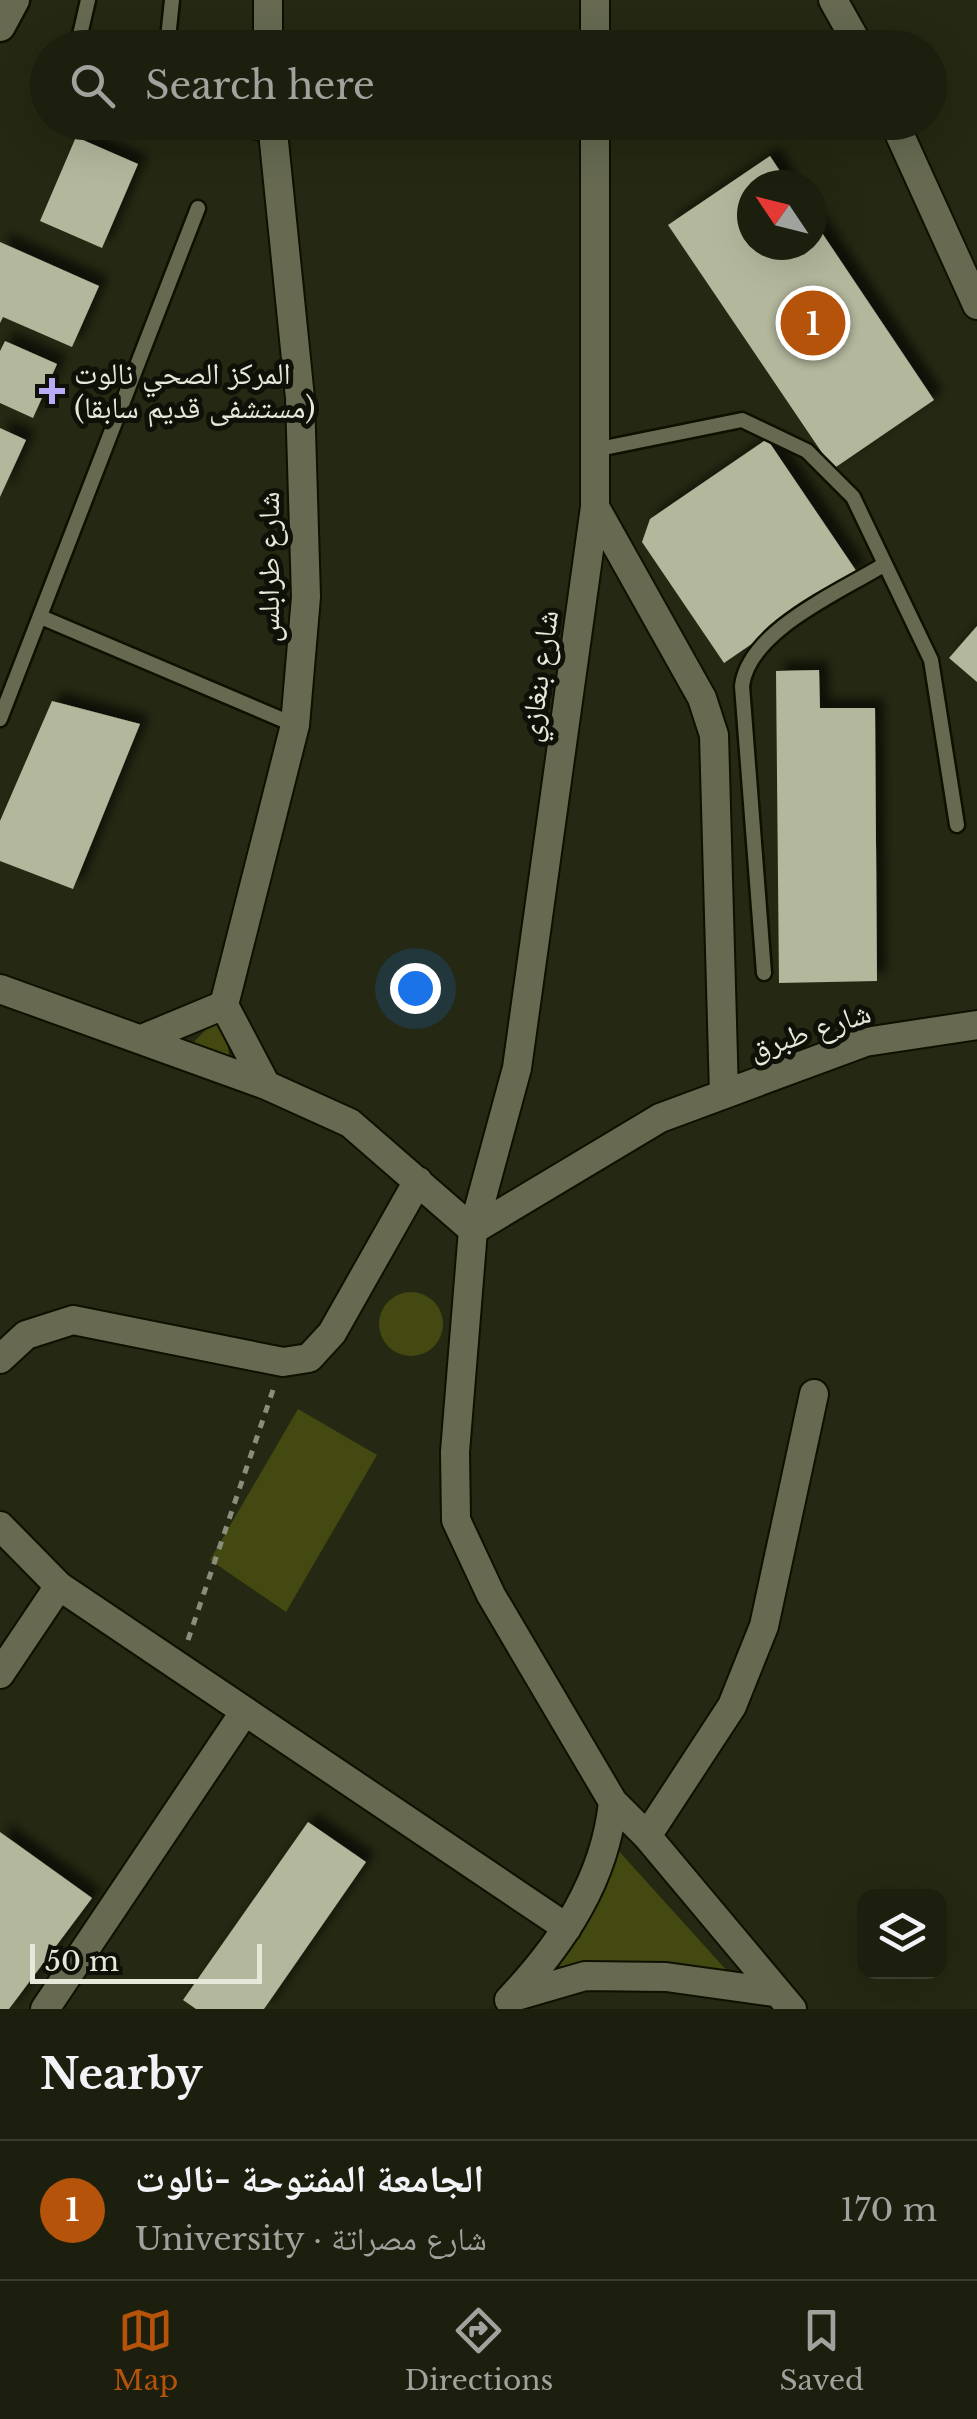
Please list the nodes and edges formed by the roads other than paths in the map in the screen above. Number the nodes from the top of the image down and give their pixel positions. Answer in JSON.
{"nodes":[{"id":1,"x":14,"y":0,"type":"edge"},
{"id":2,"x":88,"y":0,"type":"edge"},
{"id":3,"x":172,"y":0,"type":"edge"},
{"id":4,"x":268,"y":0,"type":"edge"},
{"id":5,"x":595,"y":0,"type":"edge"},
{"id":6,"x":832,"y":0,"type":"edge"},
{"id":7,"x":0,"y":26,"type":"edge"},
{"id":8,"x":81,"y":30,"type":"edge"},
{"id":9,"x":169,"y":30,"type":"edge"},
{"id":10,"x":268,"y":30,"type":"edge"},
{"id":11,"x":595,"y":30,"type":"edge"},
{"id":12,"x":850,"y":30,"type":"edge"},
{"id":13,"x":274,"y":140,"type":"edge"},
{"id":14,"x":595,"y":140,"type":"edge"},
{"id":15,"x":902,"y":140,"type":"edge"},
{"id":16,"x":198,"y":208,"type":"dead end"},
{"id":17,"x":977,"y":305,"type":"edge"},
{"id":18,"x":594,"y":450,"type":"junction"},
{"id":19,"x":594,"y":507,"type":"junction"},
{"id":20,"x":885,"y":564,"type":"junction"},
{"id":21,"x":41,"y":617,"type":"junction"},
{"id":22,"x":0,"y":718,"type":"edge"},
{"id":23,"x":295,"y":725,"type":"junction"},
{"id":24,"x":956,"y":824,"type":"dead end"},
{"id":25,"x":764,"y":972,"type":"dead end"},
{"id":26,"x":0,"y":989,"type":"edge"},
{"id":27,"x":224,"y":1005,"type":"junction"},
{"id":28,"x":977,"y":1025,"type":"edge"},
{"id":29,"x":142,"y":1039,"type":"junction"},
{"id":30,"x":266,"y":1085,"type":"junction"},
{"id":31,"x":724,"y":1094,"type":"junction"},
{"id":32,"x":418,"y":1181,"type":"junction"},
{"id":33,"x":473,"y":1230,"type":"junction"},
{"id":34,"x":0,"y":1359,"type":"edge"},
{"id":35,"x":814,"y":1394,"type":"dead end"},
{"id":36,"x":0,"y":1526,"type":"edge"},
{"id":37,"x":60,"y":1586,"type":"junction"},
{"id":38,"x":0,"y":1674,"type":"edge"},
{"id":39,"x":245,"y":1711,"type":"junction"},
{"id":40,"x":613,"y":1802,"type":"junction"},
{"id":41,"x":647,"y":1836,"type":"junction"},
{"id":42,"x":567,"y":1928,"type":"junction"},
{"id":43,"x":783,"y":2001,"type":"edge"},
{"id":44,"x":507,"y":2003,"type":"edge"},
{"id":45,"x":44,"y":2009,"type":"edge"}],
"edges":[{"from":1,"to":7,"type":"street"},
{"from":2,"to":8,"type":"lane"},
{"from":3,"to":9,"type":"lane"},
{"from":4,"to":10,"type":"street"},
{"from":5,"to":11,"type":"street"},
{"from":6,"to":12,"type":"street"},
{"from":13,"to":23,"type":"street","name":"شارع طرابلس"},
{"from":14,"to":18,"type":"street","name":"شارع بنغازي"},
{"from":15,"to":17,"type":"street"},
{"from":16,"to":21,"type":"lane"},
{"from":18,"to":19,"type":"street","name":"شارع بنغازي"},
{"from":18,"to":20,"type":"lane"},
{"from":19,"to":31,"type":"street"},
{"from":19,"to":33,"type":"street","name":"شارع بنغازي"},
{"from":20,"to":24,"type":"lane"},
{"from":20,"to":25,"type":"lane"},
{"from":21,"to":22,"type":"lane"},
{"from":21,"to":23,"type":"lane"},
{"from":23,"to":27,"type":"street","name":"شارع طرابلس"},
{"from":26,"to":29,"type":"street"},
{"from":27,"to":29,"type":"street"},
{"from":27,"to":30,"type":"street"},
{"from":28,"to":31,"type":"street","name":"شارع طبرق"},
{"from":29,"to":30,"type":"street"},
{"from":30,"to":32,"type":"street"},
{"from":31,"to":33,"type":"street","name":"شارع طبرق"},
{"from":32,"to":33,"type":"street"},
{"from":32,"to":34,"type":"street"},
{"from":33,"to":40,"type":"street","name":"شارع بنغازي"},
{"from":35,"to":41,"type":"street"},
{"from":36,"to":37,"type":"street"},
{"from":37,"to":38,"type":"street"},
{"from":37,"to":39,"type":"street"},
{"from":39,"to":42,"type":"street"},
{"from":39,"to":45,"type":"street"},
{"from":40,"to":41,"type":"street","name":"شارع بنغازي"},
{"from":40,"to":42,"type":"street"},
{"from":41,"to":43,"type":"street","name":"شارع بنغازي"},
{"from":42,"to":44,"type":"street"},
{"from":43,"to":44,"type":"street"}]}
